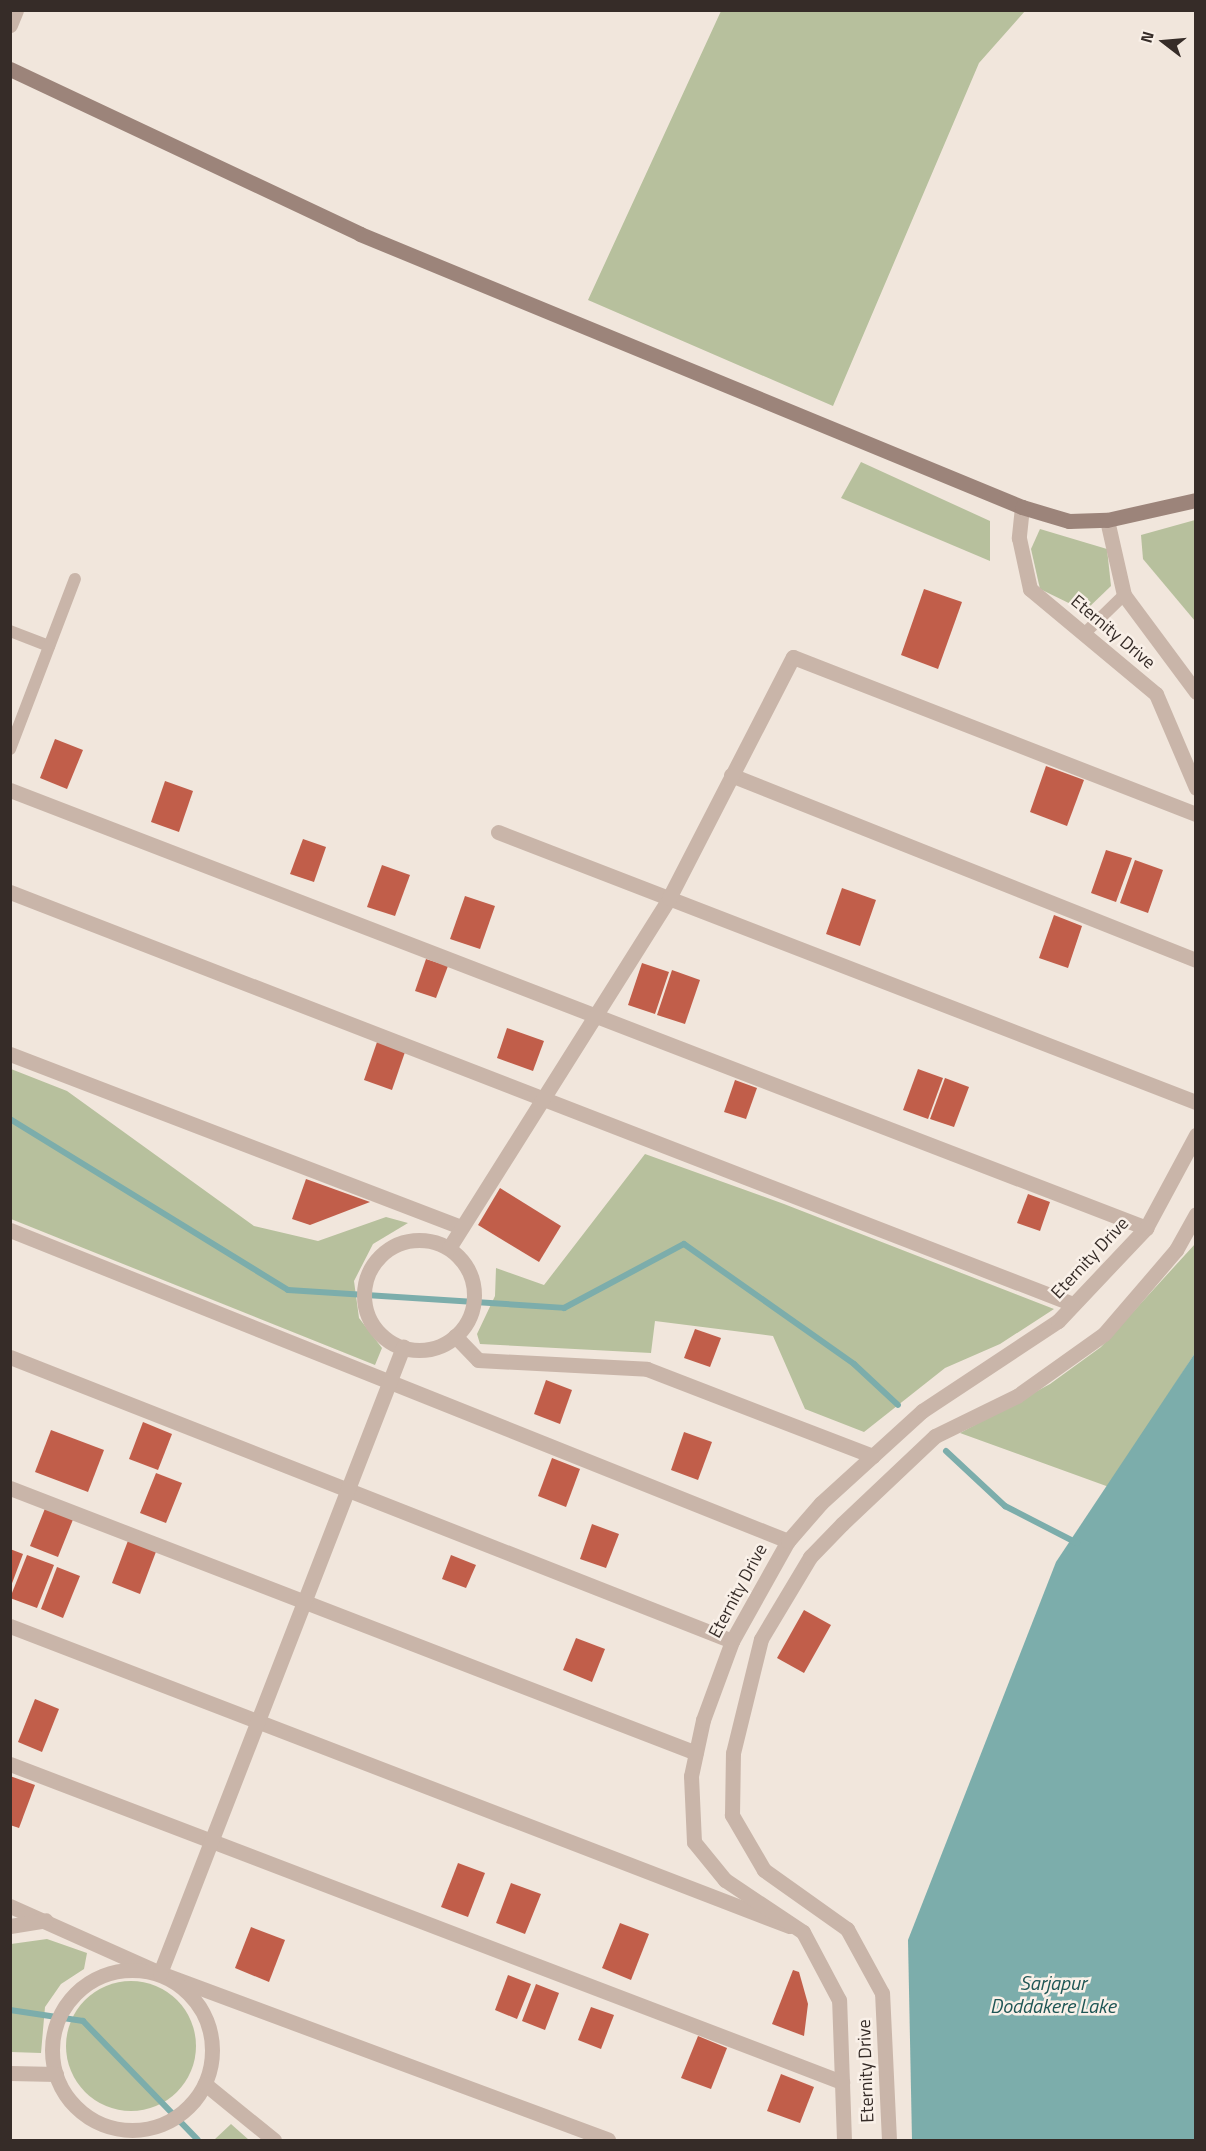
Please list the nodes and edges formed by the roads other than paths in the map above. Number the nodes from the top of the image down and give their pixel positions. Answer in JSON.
{"nodes":[{"id":1,"x":16,"y":10,"type":"edge"},
{"id":2,"x":10,"y":25,"type":"edge"},
{"id":3,"x":10,"y":69,"type":"edge"},
{"id":4,"x":1196,"y":500,"type":"edge"},
{"id":5,"x":1022,"y":507,"type":"junction"},
{"id":6,"x":1107,"y":520,"type":"junction"},
{"id":7,"x":75,"y":579,"type":"dead end"},
{"id":8,"x":1124,"y":595,"type":"junction"},
{"id":9,"x":10,"y":631,"type":"edge"},
{"id":10,"x":1086,"y":632,"type":"junction"},
{"id":11,"x":49,"y":646,"type":"junction"},
{"id":12,"x":1196,"y":692,"type":"edge"},
{"id":13,"x":10,"y":749,"type":"edge"},
{"id":14,"x":731,"y":775,"type":"junction"},
{"id":15,"x":1196,"y":788,"type":"edge"},
{"id":16,"x":10,"y":790,"type":"edge"},
{"id":17,"x":1196,"y":814,"type":"edge"},
{"id":18,"x":498,"y":832,"type":"dead end"},
{"id":19,"x":10,"y":892,"type":"edge"},
{"id":20,"x":669,"y":898,"type":"junction"},
{"id":21,"x":1196,"y":960,"type":"edge"},
{"id":22,"x":598,"y":1015,"type":"junction"},
{"id":23,"x":10,"y":1054,"type":"edge"},
{"id":24,"x":546,"y":1098,"type":"junction"},
{"id":25,"x":1196,"y":1102,"type":"edge"},
{"id":26,"x":1196,"y":1136,"type":"edge"},
{"id":27,"x":1196,"y":1214,"type":"edge"},
{"id":28,"x":461,"y":1227,"type":"junction"},
{"id":29,"x":1146,"y":1228,"type":"junction"},
{"id":30,"x":10,"y":1230,"type":"edge"},
{"id":31,"x":449,"y":1248,"type":"junction"},
{"id":32,"x":1074,"y":1304,"type":"junction"},
{"id":33,"x":455,"y":1336,"type":"junction"},
{"id":34,"x":403,"y":1347,"type":"junction"},
{"id":35,"x":10,"y":1357,"type":"edge"},
{"id":36,"x":390,"y":1382,"type":"junction"},
{"id":37,"x":873,"y":1456,"type":"junction"},
{"id":38,"x":10,"y":1488,"type":"edge"},
{"id":39,"x":349,"y":1490,"type":"junction"},
{"id":40,"x":788,"y":1541,"type":"junction"},
{"id":41,"x":306,"y":1602,"type":"junction"},
{"id":42,"x":10,"y":1626,"type":"edge"},
{"id":43,"x":732,"y":1641,"type":"junction"},
{"id":44,"x":260,"y":1723,"type":"junction"},
{"id":45,"x":696,"y":1753,"type":"junction"},
{"id":46,"x":10,"y":1764,"type":"edge"},
{"id":47,"x":209,"y":1841,"type":"junction"},
{"id":48,"x":10,"y":1906,"type":"edge"},
{"id":49,"x":47,"y":1920,"type":"junction"},
{"id":50,"x":10,"y":1926,"type":"edge"},
{"id":51,"x":803,"y":1932,"type":"junction"},
{"id":52,"x":160,"y":1973,"type":"junction"},
{"id":53,"x":10,"y":2073,"type":"edge"},
{"id":54,"x":56,"y":2074,"type":"junction"},
{"id":55,"x":842,"y":2082,"type":"junction"},
{"id":56,"x":205,"y":2084,"type":"junction"},
{"id":57,"x":117,"y":2135,"type":"edge"},
{"id":58,"x":274,"y":2140,"type":"edge"},
{"id":59,"x":608,"y":2140,"type":"edge"},
{"id":60,"x":844,"y":2140,"type":"edge"},
{"id":61,"x":888,"y":2140,"type":"edge"}],
"edges":[{"from":1,"to":2,"type":"street"},
{"from":3,"to":5,"type":"main road"},
{"from":4,"to":6,"type":"main road"},
{"from":5,"to":6,"type":"main road"},
{"from":5,"to":10,"type":"street","name":"Eternity Drive"},
{"from":6,"to":8,"type":"street","name":"Eternity Drive"},
{"from":7,"to":11,"type":"lane"},
{"from":8,"to":10,"type":"lane"},
{"from":8,"to":12,"type":"street","name":"Eternity Drive"},
{"from":9,"to":11,"type":"lane"},
{"from":10,"to":15,"type":"street","name":"Eternity Drive"},
{"from":11,"to":13,"type":"lane"},
{"from":14,"to":17,"type":"street"},
{"from":14,"to":20,"type":"street"},
{"from":14,"to":21,"type":"street"},
{"from":16,"to":22,"type":"street"},
{"from":18,"to":20,"type":"street"},
{"from":19,"to":24,"type":"street"},
{"from":20,"to":22,"type":"street"},
{"from":20,"to":25,"type":"street"},
{"from":22,"to":24,"type":"street"},
{"from":22,"to":29,"type":"street"},
{"from":23,"to":28,"type":"street"},
{"from":24,"to":28,"type":"street"},
{"from":24,"to":32,"type":"street"},
{"from":26,"to":29,"type":"street","name":"Eternity Drive"},
{"from":27,"to":61,"type":"street","name":"Eternity Drive"},
{"from":28,"to":31,"type":"street"},
{"from":29,"to":32,"type":"street","name":"Eternity Drive"},
{"from":30,"to":36,"type":"street"},
{"from":31,"to":33,"type":"street"},
{"from":31,"to":34,"type":"street"},
{"from":32,"to":37,"type":"street","name":"Eternity Drive"},
{"from":33,"to":34,"type":"street"},
{"from":33,"to":37,"type":"street"},
{"from":34,"to":36,"type":"street"},
{"from":35,"to":39,"type":"street"},
{"from":36,"to":39,"type":"street"},
{"from":36,"to":40,"type":"street"},
{"from":37,"to":40,"type":"street","name":"Eternity Drive"},
{"from":38,"to":41,"type":"street"},
{"from":39,"to":41,"type":"street"},
{"from":39,"to":43,"type":"street"},
{"from":40,"to":43,"type":"street","name":"Eternity Drive"},
{"from":41,"to":44,"type":"street"},
{"from":41,"to":45,"type":"street"},
{"from":42,"to":44,"type":"street"},
{"from":43,"to":45,"type":"street","name":"Eternity Drive"},
{"from":44,"to":47,"type":"street"},
{"from":44,"to":51,"type":"street"},
{"from":45,"to":51,"type":"street","name":"Eternity Drive"},
{"from":46,"to":47,"type":"street"},
{"from":47,"to":52,"type":"street"},
{"from":47,"to":55,"type":"street"},
{"from":48,"to":49,"type":"street"},
{"from":49,"to":50,"type":"street"},
{"from":49,"to":52,"type":"street"},
{"from":51,"to":55,"type":"street","name":"Eternity Drive"},
{"from":52,"to":54,"type":"street"},
{"from":52,"to":56,"type":"street"},
{"from":52,"to":59,"type":"street"},
{"from":53,"to":54,"type":"street"},
{"from":54,"to":57,"type":"street"},
{"from":55,"to":60,"type":"street","name":"Eternity Drive"},
{"from":56,"to":57,"type":"street"},
{"from":56,"to":58,"type":"street"}]}
